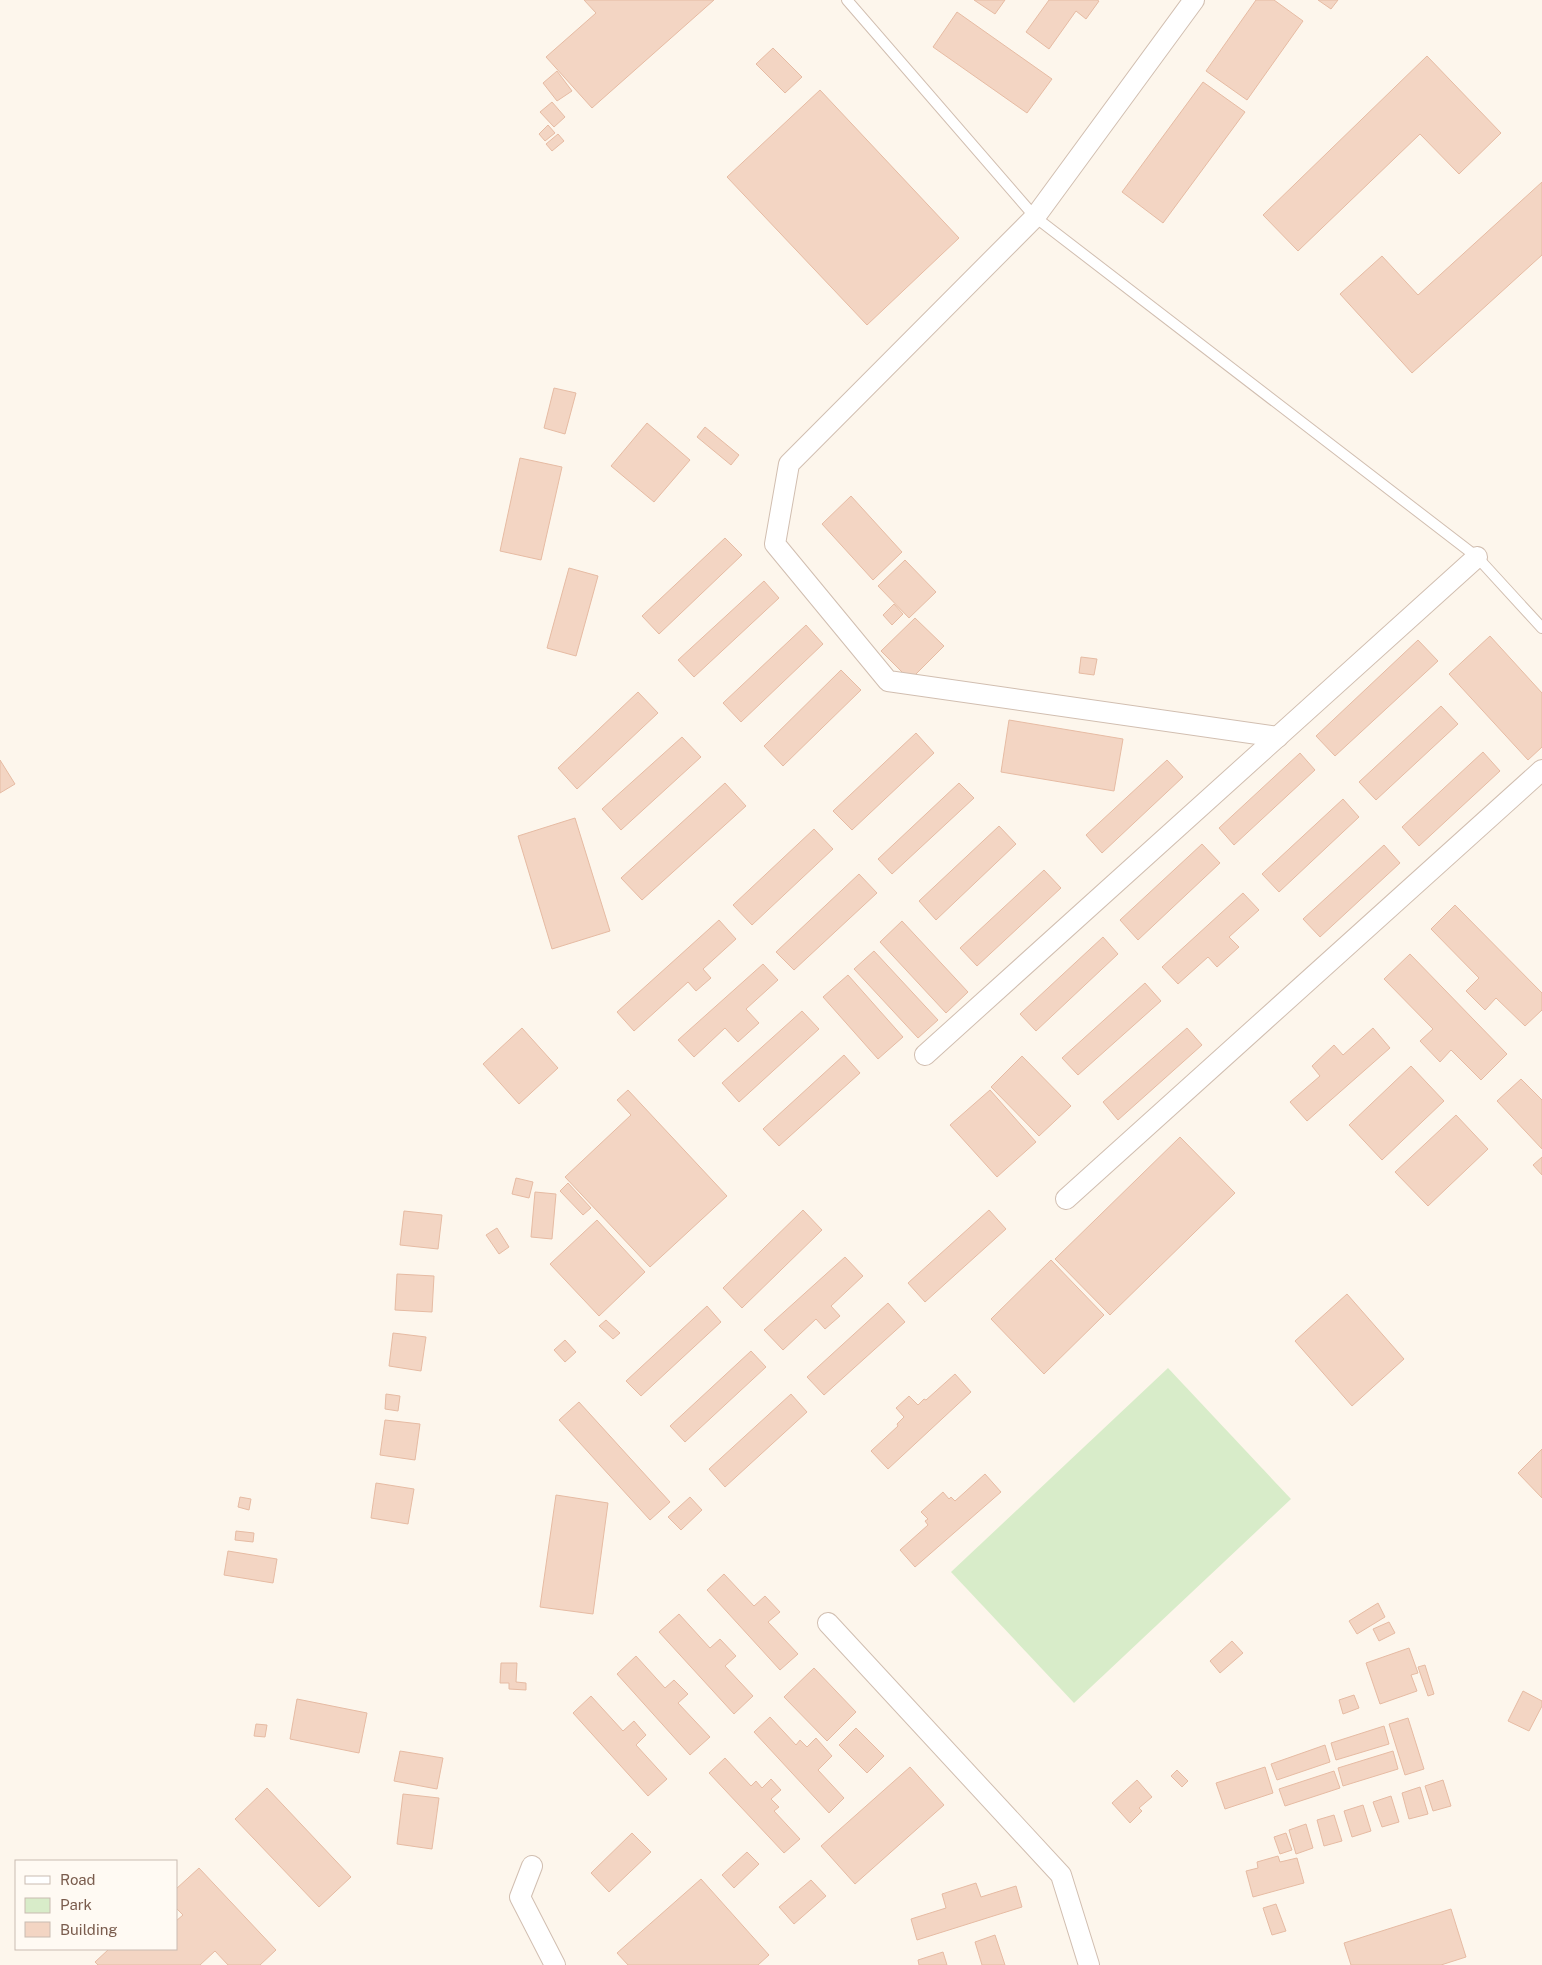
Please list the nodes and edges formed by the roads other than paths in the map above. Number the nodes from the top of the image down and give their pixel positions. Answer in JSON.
{"nodes":[{"id":1,"x":847,"y":0,"type":"edge"},
{"id":2,"x":1194,"y":0,"type":"edge"},
{"id":3,"x":1035,"y":217,"type":"junction"},
{"id":4,"x":1477,"y":557,"type":"junction"},
{"id":5,"x":1542,"y":628,"type":"edge"},
{"id":6,"x":1278,"y":737,"type":"junction"},
{"id":7,"x":1542,"y":770,"type":"edge"},
{"id":8,"x":925,"y":1055,"type":"dead end"},
{"id":9,"x":1066,"y":1199,"type":"dead end"},
{"id":10,"x":828,"y":1623,"type":"dead end"},
{"id":11,"x":532,"y":1866,"type":"dead end"},
{"id":12,"x":555,"y":1965,"type":"edge"},
{"id":13,"x":1090,"y":1965,"type":"edge"}],
"edges":[{"from":1,"to":3,"type":"lane"},
{"from":2,"to":3,"type":"street"},
{"from":3,"to":4,"type":"lane"},
{"from":3,"to":6,"type":"street"},
{"from":4,"to":5,"type":"lane"},
{"from":4,"to":6,"type":"street"},
{"from":6,"to":8,"type":"street"},
{"from":7,"to":9,"type":"street"},
{"from":10,"to":13,"type":"street"},
{"from":11,"to":12,"type":"street"}]}
